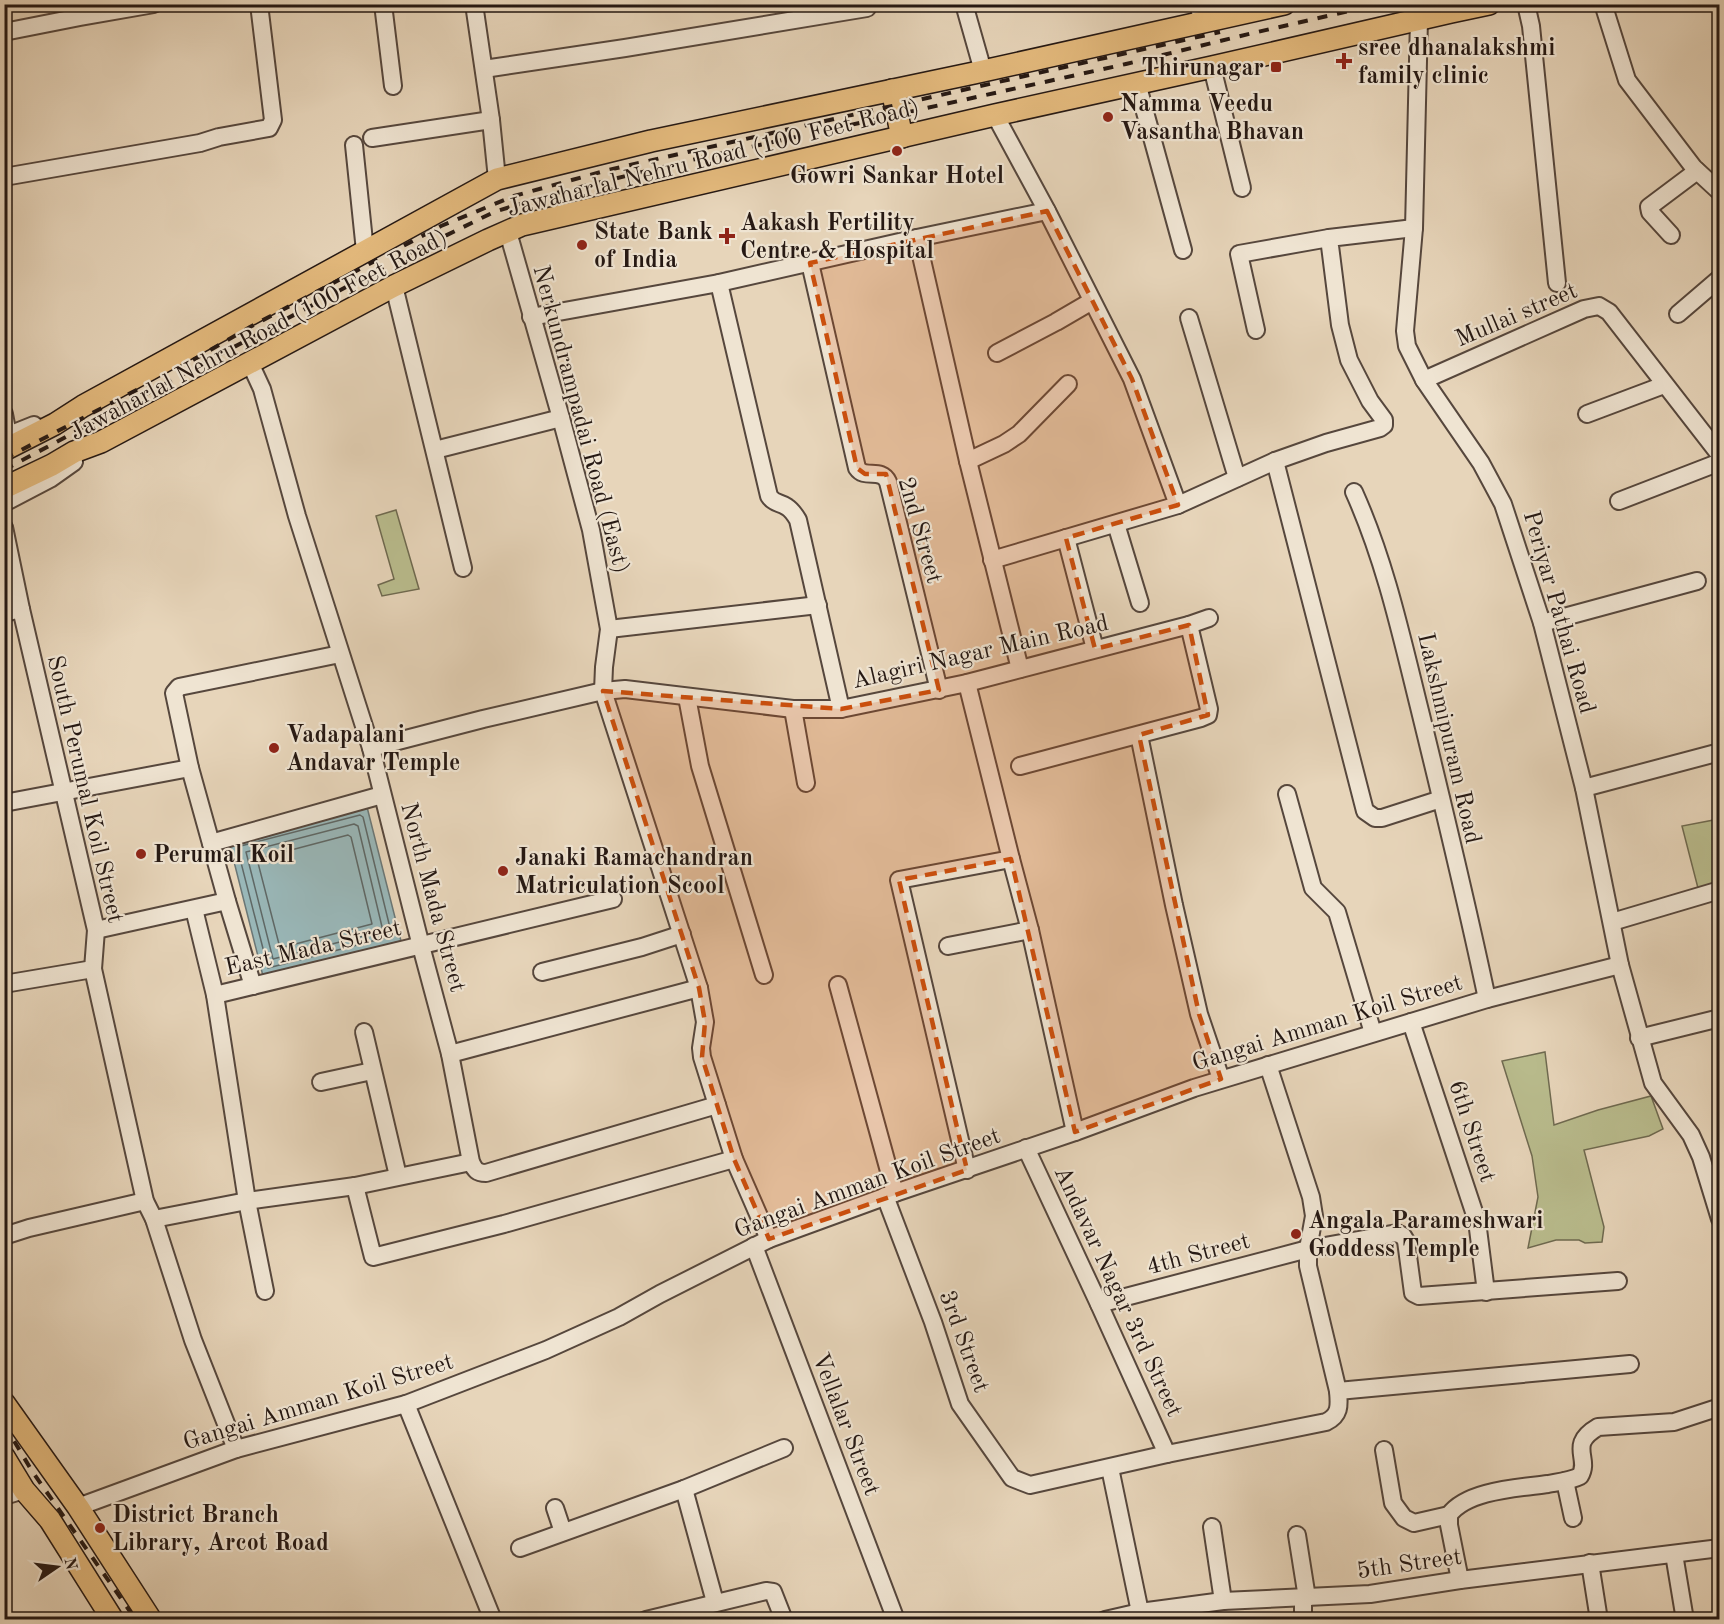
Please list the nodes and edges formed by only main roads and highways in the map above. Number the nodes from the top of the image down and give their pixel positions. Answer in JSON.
{"nodes":[{"id":1,"x":1490,"y":4,"type":"edge"},
{"id":2,"x":1271,"y":6,"type":"edge"},
{"id":3,"x":1423,"y":12,"type":"edge"},
{"id":4,"x":1200,"y":13,"type":"edge"},
{"id":5,"x":892,"y":90,"type":"junction"},
{"id":6,"x":902,"y":137,"type":"junction"},
{"id":7,"x":6,"y":441,"type":"edge"},
{"id":8,"x":4,"y":488,"type":"edge"},
{"id":9,"x":4,"y":1403,"type":"edge"},
{"id":10,"x":35,"y":1446,"type":"junction"},
{"id":11,"x":6,"y":1459,"type":"edge"},
{"id":12,"x":14,"y":1493,"type":"edge"},
{"id":13,"x":113,"y":1620,"type":"edge"},
{"id":14,"x":151,"y":1620,"type":"edge"}],
"edges":[{"from":1,"to":3,"type":"main road","name":"Jawaharlal Nehru Road (100 Feet Road)"},
{"from":2,"to":4,"type":"main road","name":"Jawaharlal Nehru Road (100 Feet Road)"},
{"from":3,"to":6,"type":"main road","name":"Jawaharlal Nehru Road (100 Feet Road)"},
{"from":4,"to":5,"type":"main road","name":"Jawaharlal Nehru Road (100 Feet Road)"},
{"from":5,"to":6,"type":"main road"},
{"from":5,"to":7,"type":"main road","name":"Jawaharlal Nehru Road (100 Feet Road)"},
{"from":6,"to":8,"type":"main road","name":"Jawaharlal Nehru Road (100 Feet Road)"},
{"from":9,"to":10,"type":"main road"},
{"from":10,"to":11,"type":"main road"},
{"from":10,"to":14,"type":"main road"},
{"from":11,"to":12,"type":"main road"},
{"from":12,"to":13,"type":"main road"}]}
